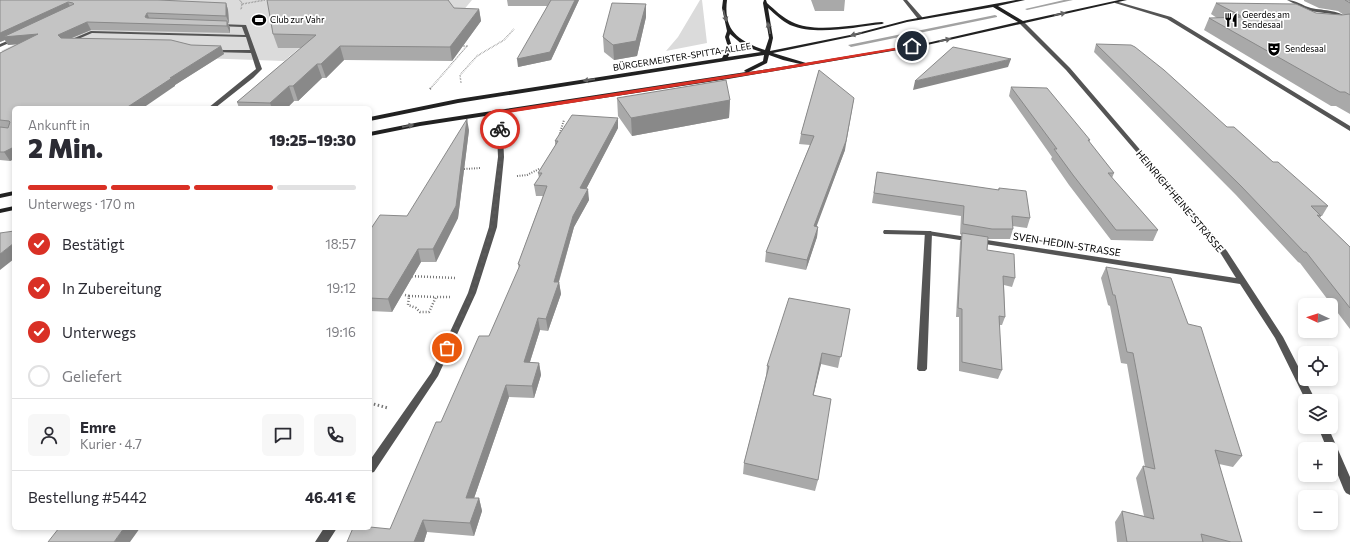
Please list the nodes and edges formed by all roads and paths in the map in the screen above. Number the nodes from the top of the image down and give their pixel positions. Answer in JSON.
{"nodes":[{"id":1,"x":266,"y":0,"type":"edge"},
{"id":2,"x":725,"y":0,"type":"edge"},
{"id":3,"x":905,"y":0,"type":"edge"},
{"id":4,"x":1000,"y":0,"type":"edge"},
{"id":5,"x":1023,"y":0,"type":"edge"},
{"id":6,"x":1125,"y":0,"type":"edge"},
{"id":7,"x":1289,"y":0,"type":"edge"},
{"id":8,"x":765,"y":1,"type":"edge"},
{"id":9,"x":1116,"y":2,"type":"junction"},
{"id":10,"x":242,"y":4,"type":"dead end"},
{"id":11,"x":1004,"y":4,"type":"junction"},
{"id":12,"x":995,"y":6,"type":"junction"},
{"id":13,"x":1309,"y":9,"type":"junction"},
{"id":14,"x":920,"y":18,"type":"junction"},
{"id":15,"x":907,"y":21,"type":"junction"},
{"id":16,"x":1022,"y":22,"type":"junction"},
{"id":17,"x":213,"y":25,"type":"edge"},
{"id":18,"x":514,"y":29,"type":"dead end"},
{"id":19,"x":729,"y":31,"type":"junction"},
{"id":20,"x":248,"y":36,"type":"junction"},
{"id":21,"x":20,"y":37,"type":"edge"},
{"id":22,"x":81,"y":43,"type":"edge"},
{"id":23,"x":0,"y":46,"type":"edge"},
{"id":24,"x":460,"y":46,"type":"edge"},
{"id":25,"x":208,"y":51,"type":"edge"},
{"id":26,"x":253,"y":52,"type":"junction"},
{"id":27,"x":766,"y":53,"type":"junction"},
{"id":28,"x":724,"y":60,"type":"junction"},
{"id":29,"x":810,"y":64,"type":"junction"},
{"id":30,"x":728,"y":77,"type":"junction"},
{"id":31,"x":458,"y":101,"type":"junction"},
{"id":32,"x":214,"y":106,"type":"edge"},
{"id":33,"x":422,"y":108,"type":"junction"},
{"id":34,"x":499,"y":112,"type":"junction"},
{"id":35,"x":372,"y":118,"type":"edge"},
{"id":36,"x":1350,"y":129,"type":"edge"},
{"id":37,"x":372,"y":134,"type":"edge"},
{"id":38,"x":12,"y":194,"type":"edge"},
{"id":39,"x":0,"y":196,"type":"edge"},
{"id":40,"x":12,"y":208,"type":"edge"},
{"id":41,"x":0,"y":211,"type":"edge"},
{"id":42,"x":887,"y":232,"type":"dead end"},
{"id":43,"x":928,"y":233,"type":"junction"},
{"id":44,"x":408,"y":276,"type":"edge"},
{"id":45,"x":477,"y":279,"type":"junction"},
{"id":46,"x":1244,"y":282,"type":"junction"},
{"id":47,"x":405,"y":295,"type":"dead end"},
{"id":48,"x":409,"y":296,"type":"junction"},
{"id":49,"x":436,"y":297,"type":"junction"},
{"id":50,"x":470,"y":298,"type":"junction"},
{"id":51,"x":922,"y":369,"type":"dead end"},
{"id":52,"x":1308,"y":394,"type":"edge"},
{"id":53,"x":1326,"y":434,"type":"edge"},
{"id":54,"x":372,"y":466,"type":"edge"},
{"id":55,"x":1350,"y":490,"type":"edge"},
{"id":56,"x":329,"y":530,"type":"edge"},
{"id":57,"x":321,"y":542,"type":"edge"}],
"edges":[{"from":1,"to":10,"type":"path"},
{"from":2,"to":19,"type":"main road","one_way":true},
{"from":3,"to":14,"type":"street"},
{"from":4,"to":11,"type":"street"},
{"from":5,"to":11,"type":"main road","name":"BÜRGERMEISTER-SPITTA-ALLEE"},
{"from":6,"to":9,"type":"main road"},
{"from":7,"to":13,"type":"street"},
{"from":8,"to":15,"type":"main road"},
{"from":27,"to":8,"type":"main road","one_way":true},
{"from":16,"to":9,"type":"main road","one_way":true},
{"from":9,"to":36,"type":"street"},
{"from":11,"to":12,"type":"main road","name":"BÜRGERMEISTER-SPITTA-ALLEE"},
{"from":12,"to":14,"type":"main road","name":"BÜRGERMEISTER-SPITTA-ALLEE"},
{"from":12,"to":16,"type":"main road"},
{"from":13,"to":13,"type":"street"},
{"from":14,"to":15,"type":"main road","name":"BÜRGERMEISTER-SPITTA-ALLEE"},
{"from":15,"to":27,"type":"main road","name":"BÜRGERMEISTER-SPITTA-ALLEE","one_way":true},
{"from":29,"to":16,"type":"main road","one_way":true},
{"from":16,"to":46,"type":"street","name":"HEINRICH-HEINE-STRASSE"},
{"from":17,"to":20,"type":"street"},
{"from":18,"to":31,"type":"path"},
{"from":19,"to":27,"type":"main road"},
{"from":19,"to":28,"type":"main road"},
{"from":20,"to":22,"type":"street"},
{"from":20,"to":26,"type":"street"},
{"from":21,"to":23,"type":"street"},
{"from":24,"to":33,"type":"path"},
{"from":25,"to":26,"type":"street"},
{"from":26,"to":32,"type":"street"},
{"from":27,"to":28,"type":"main road","name":"BÜRGERMEISTER-SPITTA-ALLEE"},
{"from":27,"to":29,"type":"main road"},
{"from":27,"to":30,"type":"main road"},
{"from":28,"to":31,"type":"main road","name":"BÜRGERMEISTER-SPITTA-ALLEE","one_way":true},
{"from":29,"to":30,"type":"main road"},
{"from":30,"to":34,"type":"main road"},
{"from":31,"to":33,"type":"main road","name":"BÜRGERMEISTER-SPITTA-ALLEE"},
{"from":33,"to":35,"type":"main road","name":"BÜRGERMEISTER-SPITTA-ALLEE"},
{"from":37,"to":34,"type":"main road","one_way":true},
{"from":34,"to":45,"type":"street"},
{"from":38,"to":39,"type":"main road"},
{"from":40,"to":41,"type":"main road"},
{"from":42,"to":43,"type":"street","name":"SVEN-HEDIN-STRASSE"},
{"from":43,"to":46,"type":"street","name":"SVEN-HEDIN-STRASSE"},
{"from":43,"to":51,"type":"street"},
{"from":44,"to":45,"type":"path"},
{"from":45,"to":50,"type":"street"},
{"from":46,"to":52,"type":"street","name":"HEINRICH-HEINE-STRASSE"},
{"from":47,"to":48,"type":"path"},
{"from":48,"to":49,"type":"path"},
{"from":48,"to":49,"type":"path"},
{"from":49,"to":50,"type":"path"},
{"from":50,"to":54,"type":"street"},
{"from":53,"to":55,"type":"street"},
{"from":56,"to":57,"type":"street"}]}
